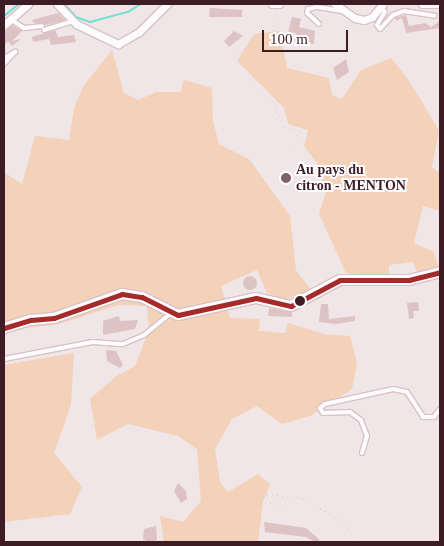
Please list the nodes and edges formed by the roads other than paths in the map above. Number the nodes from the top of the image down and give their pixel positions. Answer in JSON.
{"nodes":[{"id":1,"x":28,"y":4,"type":"edge"},
{"id":2,"x":57,"y":4,"type":"edge"},
{"id":3,"x":168,"y":4,"type":"edge"},
{"id":4,"x":335,"y":4,"type":"edge"},
{"id":5,"x":422,"y":4,"type":"edge"},
{"id":6,"x":438,"y":4,"type":"edge"},
{"id":7,"x":382,"y":5,"type":"edge"},
{"id":8,"x":344,"y":9,"type":"junction"},
{"id":9,"x":435,"y":16,"type":"dead end"},
{"id":10,"x":10,"y":19,"type":"junction"},
{"id":11,"x":73,"y":21,"type":"junction"},
{"id":12,"x":319,"y":24,"type":"dead end"},
{"id":13,"x":4,"y":25,"type":"edge"},
{"id":14,"x":4,"y":58,"type":"edge"},
{"id":15,"x":4,"y":64,"type":"edge"},
{"id":16,"x":440,"y":272,"type":"edge"},
{"id":17,"x":171,"y":314,"type":"junction"},
{"id":18,"x":4,"y":328,"type":"edge"},
{"id":19,"x":4,"y":359,"type":"edge"},
{"id":20,"x":440,"y":408,"type":"edge"},
{"id":21,"x":362,"y":454,"type":"dead end"}],
"edges":[{"from":1,"to":10,"type":"street"},
{"from":2,"to":11,"type":"street"},
{"from":3,"to":11,"type":"street"},
{"from":4,"to":8,"type":"street"},
{"from":5,"to":6,"type":"street"},
{"from":7,"to":8,"type":"street"},
{"from":7,"to":9,"type":"lane"},
{"from":8,"to":12,"type":"lane"},
{"from":10,"to":11,"type":"lane"},
{"from":10,"to":13,"type":"street"},
{"from":14,"to":15,"type":"lane"},
{"from":16,"to":17,"type":"street"},
{"from":17,"to":18,"type":"street"},
{"from":17,"to":19,"type":"lane"},
{"from":20,"to":21,"type":"lane"}]}
